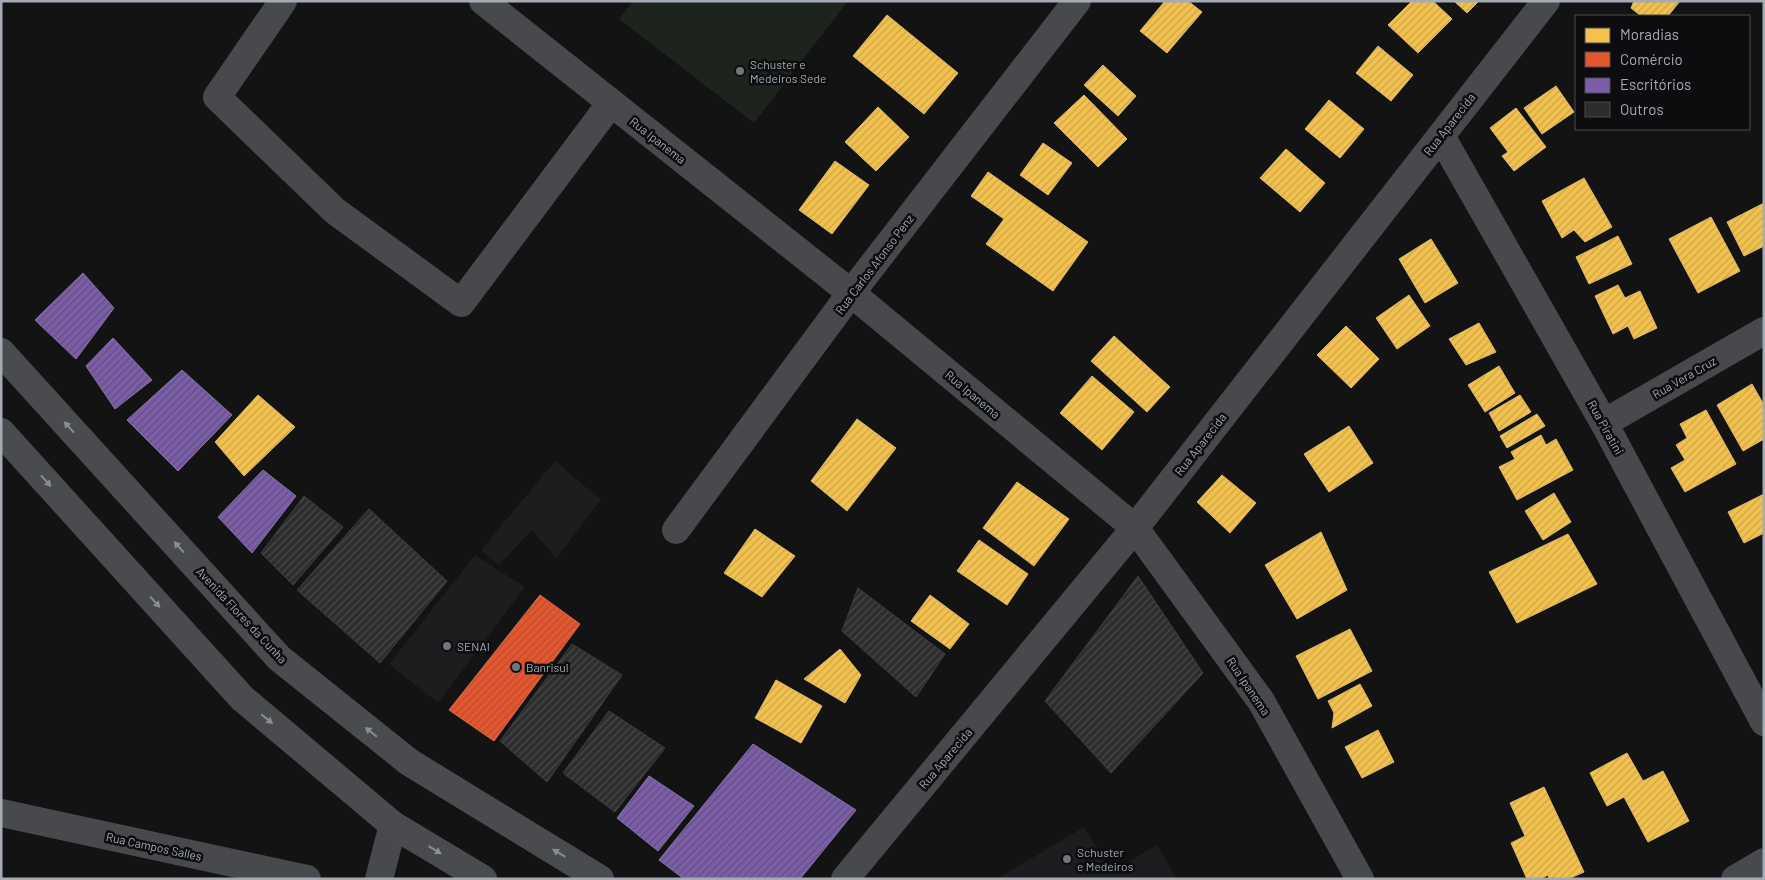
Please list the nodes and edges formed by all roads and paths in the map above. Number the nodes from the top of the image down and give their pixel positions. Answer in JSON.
{"nodes":[{"id":1,"x":283,"y":1,"type":"edge"},
{"id":2,"x":483,"y":1,"type":"edge"},
{"id":3,"x":1076,"y":1,"type":"edge"},
{"id":4,"x":1546,"y":1,"type":"edge"},
{"id":5,"x":611,"y":103,"type":"junction"},
{"id":6,"x":1440,"y":136,"type":"junction"},
{"id":7,"x":851,"y":294,"type":"junction"},
{"id":8,"x":1764,"y":330,"type":"edge"},
{"id":9,"x":1,"y":352,"type":"edge"},
{"id":10,"x":1604,"y":423,"type":"junction"},
{"id":11,"x":1,"y":432,"type":"edge"},
{"id":12,"x":1135,"y":528,"type":"junction"},
{"id":13,"x":676,"y":530,"type":"dead end"},
{"id":14,"x":1764,"y":722,"type":"edge"},
{"id":15,"x":1,"y":813,"type":"edge"},
{"id":16,"x":393,"y":825,"type":"junction"},
{"id":17,"x":1764,"y":862,"type":"edge"},
{"id":18,"x":306,"y":879,"type":"edge"},
{"id":19,"x":379,"y":879,"type":"edge"},
{"id":20,"x":482,"y":879,"type":"edge"},
{"id":21,"x":600,"y":879,"type":"edge"},
{"id":22,"x":845,"y":879,"type":"edge"},
{"id":23,"x":1360,"y":879,"type":"edge"},
{"id":24,"x":1735,"y":879,"type":"edge"}],
"edges":[{"from":1,"to":5,"type":"street"},
{"from":2,"to":5,"type":"street","name":"Rua Ipanema"},
{"from":3,"to":7,"type":"street","name":"Rua Carlos Afonso Penz"},
{"from":4,"to":6,"type":"street","name":"Rua Aparecida"},
{"from":5,"to":7,"type":"street","name":"Rua Ipanema"},
{"from":6,"to":10,"type":"street","name":"Rua Piratini"},
{"from":6,"to":12,"type":"street","name":"Rua Aparecida"},
{"from":7,"to":12,"type":"street","name":"Rua Ipanema"},
{"from":7,"to":13,"type":"street","name":"Rua Carlos Afonso Penz"},
{"from":8,"to":10,"type":"street","name":"Rua Vera Cruz"},
{"from":21,"to":9,"type":"main road","name":"Avenida Flores da Cunha","one_way":true},
{"from":10,"to":14,"type":"street","name":"Rua Piratini"},
{"from":11,"to":16,"type":"main road","one_way":true},
{"from":12,"to":22,"type":"street","name":"Rua Aparecida"},
{"from":12,"to":23,"type":"street","name":"Rua Ipanema"},
{"from":15,"to":18,"type":"street","name":"Rua Campos Salles"},
{"from":16,"to":19,"type":"street"},
{"from":16,"to":20,"type":"main road","one_way":true},
{"from":17,"to":24,"type":"street"}]}
